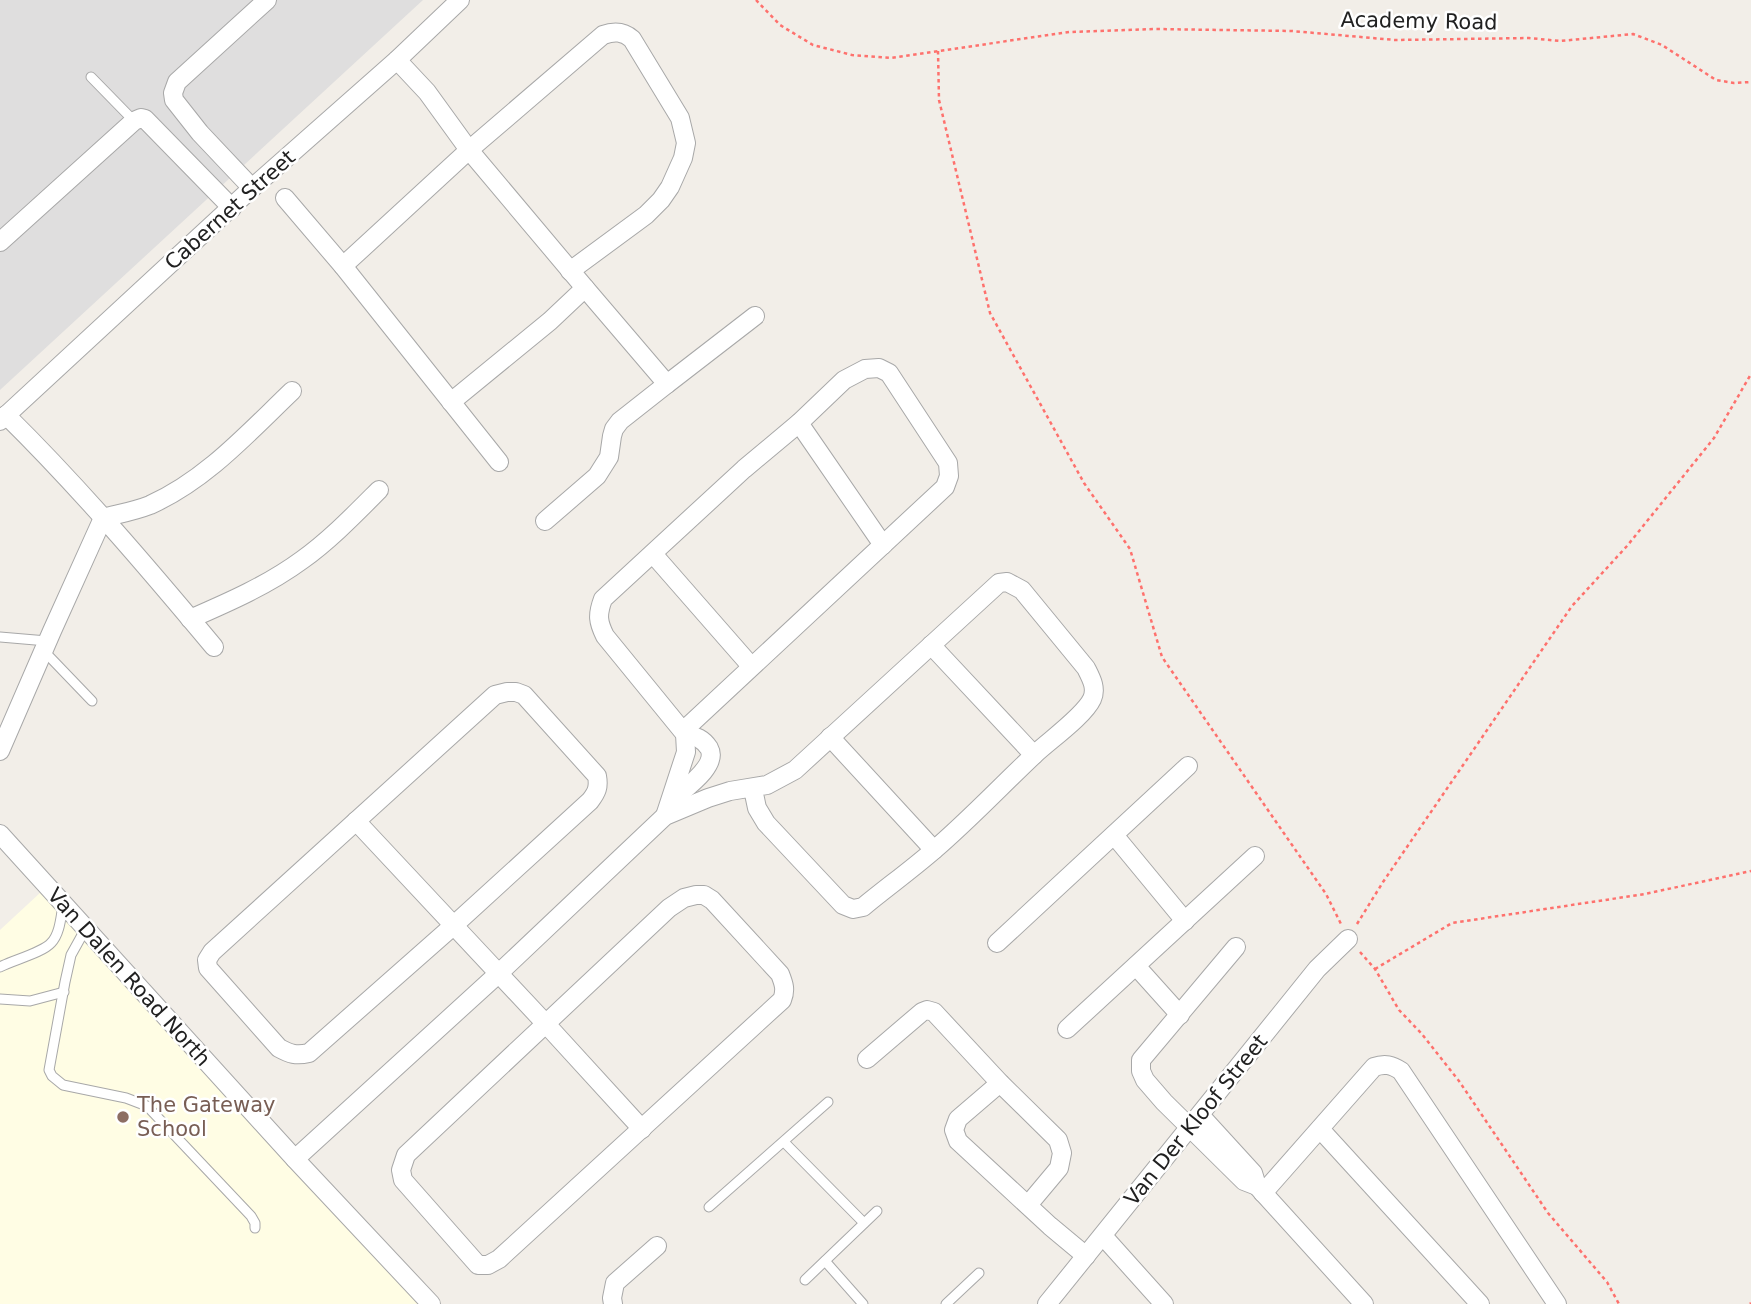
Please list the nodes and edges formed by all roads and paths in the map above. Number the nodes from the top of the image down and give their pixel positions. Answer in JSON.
{"nodes":[{"id":1,"x":267,"y":0,"type":"edge"},
{"id":2,"x":460,"y":0,"type":"edge"},
{"id":3,"x":756,"y":0,"type":"edge"},
{"id":4,"x":938,"y":51,"type":"junction"},
{"id":5,"x":397,"y":60,"type":"junction"},
{"id":6,"x":91,"y":77,"type":"dead end"},
{"id":7,"x":1751,"y":82,"type":"edge"},
{"id":8,"x":134,"y":121,"type":"junction"},
{"id":9,"x":469,"y":150,"type":"junction"},
{"id":10,"x":252,"y":188,"type":"junction"},
{"id":11,"x":285,"y":198,"type":"dead end"},
{"id":12,"x":232,"y":208,"type":"junction"},
{"id":13,"x":0,"y":242,"type":"edge"},
{"id":14,"x":343,"y":266,"type":"junction"},
{"id":15,"x":570,"y":271,"type":"junction"},
{"id":16,"x":584,"y":288,"type":"junction"},
{"id":17,"x":755,"y":316,"type":"dead end"},
{"id":18,"x":1751,"y":374,"type":"edge"},
{"id":19,"x":667,"y":384,"type":"junction"},
{"id":20,"x":292,"y":391,"type":"dead end"},
{"id":21,"x":452,"y":402,"type":"junction"},
{"id":22,"x":3,"y":418,"type":"edge"},
{"id":23,"x":799,"y":423,"type":"junction"},
{"id":24,"x":499,"y":462,"type":"dead end"},
{"id":25,"x":379,"y":490,"type":"dead end"},
{"id":26,"x":103,"y":518,"type":"junction"},
{"id":27,"x":545,"y":521,"type":"dead end"},
{"id":28,"x":883,"y":545,"type":"junction"},
{"id":29,"x":653,"y":554,"type":"junction"},
{"id":30,"x":190,"y":619,"type":"junction"},
{"id":31,"x":0,"y":637,"type":"edge"},
{"id":32,"x":931,"y":645,"type":"junction"},
{"id":33,"x":45,"y":646,"type":"junction"},
{"id":34,"x":214,"y":648,"type":"dead end"},
{"id":35,"x":751,"y":666,"type":"junction"},
{"id":36,"x":92,"y":701,"type":"dead end"},
{"id":37,"x":684,"y":732,"type":"junction"},
{"id":38,"x":830,"y":737,"type":"junction"},
{"id":39,"x":0,"y":751,"type":"edge"},
{"id":40,"x":1034,"y":755,"type":"junction"},
{"id":41,"x":1188,"y":766,"type":"dead end"},
{"id":42,"x":753,"y":789,"type":"junction"},
{"id":43,"x":667,"y":809,"type":"junction"},
{"id":44,"x":356,"y":821,"type":"junction"},
{"id":45,"x":0,"y":834,"type":"edge"},
{"id":46,"x":1114,"y":835,"type":"junction"},
{"id":47,"x":933,"y":850,"type":"junction"},
{"id":48,"x":1255,"y":856,"type":"dead end"},
{"id":49,"x":1751,"y":872,"type":"edge"},
{"id":50,"x":63,"y":905,"type":"junction"},
{"id":51,"x":1185,"y":921,"type":"junction"},
{"id":52,"x":453,"y":926,"type":"junction"},
{"id":53,"x":86,"y":928,"type":"junction"},
{"id":54,"x":1348,"y":939,"type":"junction"},
{"id":55,"x":997,"y":943,"type":"dead end"},
{"id":56,"x":1236,"y":947,"type":"dead end"},
{"id":57,"x":1136,"y":966,"type":"junction"},
{"id":58,"x":0,"y":967,"type":"edge"},
{"id":59,"x":1375,"y":970,"type":"junction"},
{"id":60,"x":498,"y":974,"type":"junction"},
{"id":61,"x":64,"y":992,"type":"junction"},
{"id":62,"x":0,"y":999,"type":"edge"},
{"id":63,"x":1180,"y":1015,"type":"junction"},
{"id":64,"x":546,"y":1024,"type":"junction"},
{"id":65,"x":1067,"y":1029,"type":"dead end"},
{"id":66,"x":867,"y":1059,"type":"dead end"},
{"id":67,"x":1000,"y":1083,"type":"junction"},
{"id":68,"x":828,"y":1102,"type":"dead end"},
{"id":69,"x":1195,"y":1121,"type":"junction"},
{"id":70,"x":642,"y":1129,"type":"junction"},
{"id":71,"x":1320,"y":1129,"type":"junction"},
{"id":72,"x":784,"y":1142,"type":"junction"},
{"id":73,"x":295,"y":1159,"type":"junction"},
{"id":74,"x":1260,"y":1189,"type":"junction"},
{"id":75,"x":1028,"y":1205,"type":"junction"},
{"id":76,"x":709,"y":1207,"type":"dead end"},
{"id":77,"x":877,"y":1210,"type":"dead end"},
{"id":78,"x":864,"y":1223,"type":"junction"},
{"id":79,"x":255,"y":1228,"type":"dead end"},
{"id":80,"x":1103,"y":1236,"type":"junction"},
{"id":81,"x":657,"y":1246,"type":"dead end"},
{"id":82,"x":1086,"y":1256,"type":"junction"},
{"id":83,"x":825,"y":1261,"type":"junction"},
{"id":84,"x":979,"y":1273,"type":"dead end"},
{"id":85,"x":806,"y":1280,"type":"dead end"},
{"id":86,"x":430,"y":1304,"type":"edge"},
{"id":87,"x":613,"y":1304,"type":"edge"},
{"id":88,"x":863,"y":1304,"type":"edge"},
{"id":89,"x":946,"y":1304,"type":"edge"},
{"id":90,"x":1047,"y":1304,"type":"edge"},
{"id":91,"x":1164,"y":1304,"type":"edge"},
{"id":92,"x":1364,"y":1304,"type":"edge"},
{"id":93,"x":1480,"y":1304,"type":"edge"},
{"id":94,"x":1557,"y":1304,"type":"edge"},
{"id":95,"x":1619,"y":1304,"type":"edge"}],
"edges":[{"from":1,"to":10,"type":"street"},
{"from":2,"to":5,"type":"street","name":"Cabernet Street"},
{"from":3,"to":4,"type":"path","name":"Academy Road"},
{"from":4,"to":7,"type":"path","name":"Academy Road"},
{"from":4,"to":54,"type":"path"},
{"from":5,"to":9,"type":"street"},
{"from":5,"to":10,"type":"street","name":"Cabernet Street"},
{"from":6,"to":8,"type":"lane"},
{"from":8,"to":12,"type":"street"},
{"from":8,"to":13,"type":"street"},
{"from":9,"to":14,"type":"street"},
{"from":9,"to":15,"type":"street"},
{"from":9,"to":15,"type":"street"},
{"from":10,"to":12,"type":"street","name":"Cabernet Street"},
{"from":11,"to":14,"type":"street"},
{"from":12,"to":22,"type":"street","name":"Cabernet Street"},
{"from":14,"to":21,"type":"street"},
{"from":15,"to":16,"type":"street"},
{"from":16,"to":19,"type":"street"},
{"from":16,"to":21,"type":"street"},
{"from":17,"to":19,"type":"street"},
{"from":18,"to":54,"type":"path"},
{"from":19,"to":27,"type":"street"},
{"from":20,"to":26,"type":"street"},
{"from":21,"to":24,"type":"street"},
{"from":22,"to":26,"type":"street"},
{"from":23,"to":28,"type":"street"},
{"from":23,"to":28,"type":"street"},
{"from":23,"to":29,"type":"street"},
{"from":25,"to":30,"type":"street"},
{"from":26,"to":30,"type":"street"},
{"from":26,"to":33,"type":"street"},
{"from":28,"to":35,"type":"street"},
{"from":29,"to":35,"type":"street"},
{"from":29,"to":37,"type":"street"},
{"from":30,"to":34,"type":"street"},
{"from":31,"to":33,"type":"lane"},
{"from":32,"to":38,"type":"street"},
{"from":32,"to":40,"type":"street"},
{"from":32,"to":40,"type":"street"},
{"from":33,"to":36,"type":"lane"},
{"from":33,"to":39,"type":"street"},
{"from":35,"to":37,"type":"street"},
{"from":37,"to":43,"type":"street"},
{"from":37,"to":43,"type":"street"},
{"from":38,"to":42,"type":"street"},
{"from":38,"to":47,"type":"street"},
{"from":40,"to":47,"type":"street"},
{"from":41,"to":46,"type":"street"},
{"from":42,"to":43,"type":"street"},
{"from":42,"to":47,"type":"street"},
{"from":43,"to":60,"type":"street"},
{"from":44,"to":52,"type":"street"},
{"from":44,"to":52,"type":"street"},
{"from":44,"to":52,"type":"street"},
{"from":45,"to":50,"type":"street","name":"Van Dalen Road North"},
{"from":46,"to":51,"type":"street"},
{"from":46,"to":55,"type":"street"},
{"from":48,"to":51,"type":"street"},
{"from":49,"to":59,"type":"path"},
{"from":50,"to":53,"type":"street","name":"Van Dalen Road North"},
{"from":50,"to":58,"type":"lane"},
{"from":51,"to":57,"type":"street"},
{"from":52,"to":60,"type":"street"},
{"from":53,"to":61,"type":"lane"},
{"from":53,"to":73,"type":"street","name":"Van Dalen Road North"},
{"from":54,"to":59,"type":"path"},
{"from":54,"to":69,"type":"street","name":"Van Der Kloof Street"},
{"from":56,"to":63,"type":"street"},
{"from":57,"to":63,"type":"street"},
{"from":57,"to":65,"type":"street"},
{"from":59,"to":95,"type":"path"},
{"from":60,"to":64,"type":"street"},
{"from":60,"to":73,"type":"street"},
{"from":61,"to":62,"type":"lane"},
{"from":61,"to":79,"type":"lane"},
{"from":63,"to":69,"type":"street"},
{"from":64,"to":70,"type":"street"},
{"from":64,"to":70,"type":"street"},
{"from":64,"to":70,"type":"street"},
{"from":66,"to":67,"type":"street"},
{"from":67,"to":75,"type":"street"},
{"from":67,"to":75,"type":"street"},
{"from":68,"to":72,"type":"lane"},
{"from":69,"to":74,"type":"street"},
{"from":69,"to":80,"type":"street","name":"Van Der Kloof Street"},
{"from":71,"to":74,"type":"street"},
{"from":71,"to":93,"type":"street"},
{"from":71,"to":94,"type":"street"},
{"from":72,"to":76,"type":"lane"},
{"from":72,"to":78,"type":"lane"},
{"from":73,"to":86,"type":"street","name":"Van Dalen Road North"},
{"from":74,"to":92,"type":"street"},
{"from":75,"to":82,"type":"street"},
{"from":77,"to":78,"type":"lane"},
{"from":78,"to":83,"type":"lane"},
{"from":80,"to":82,"type":"street","name":"Van Der Kloof Street"},
{"from":80,"to":91,"type":"street"},
{"from":81,"to":87,"type":"street"},
{"from":82,"to":90,"type":"street","name":"Van Der Kloof Street"},
{"from":83,"to":85,"type":"lane"},
{"from":83,"to":88,"type":"lane"},
{"from":84,"to":89,"type":"lane"}]}
